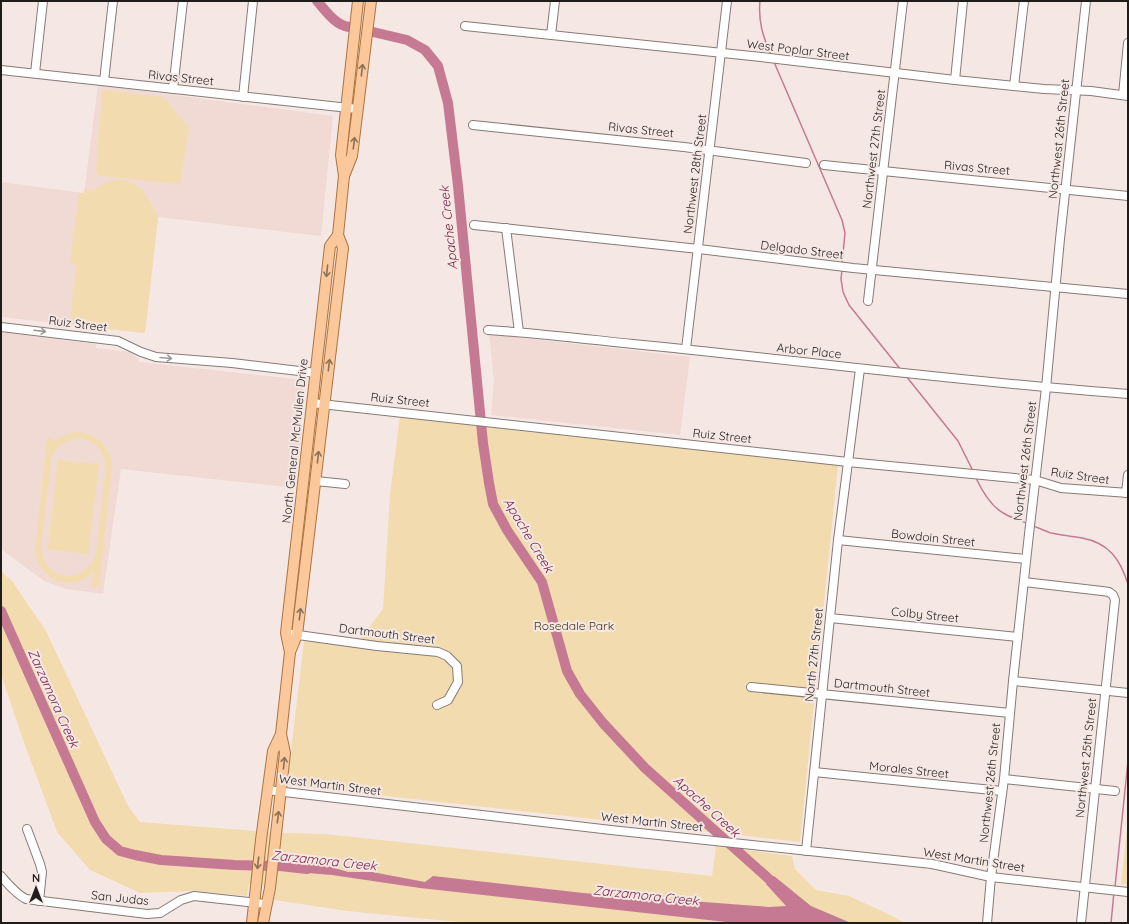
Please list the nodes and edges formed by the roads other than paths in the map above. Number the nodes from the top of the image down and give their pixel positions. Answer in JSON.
{"nodes":[{"id":1,"x":43,"y":1,"type":"edge"},
{"id":2,"x":113,"y":1,"type":"edge"},
{"id":3,"x":183,"y":1,"type":"edge"},
{"id":4,"x":253,"y":1,"type":"edge"},
{"id":5,"x":358,"y":1,"type":"edge"},
{"id":6,"x":371,"y":1,"type":"edge"},
{"id":7,"x":555,"y":1,"type":"edge"},
{"id":8,"x":727,"y":1,"type":"edge"},
{"id":9,"x":903,"y":1,"type":"edge"},
{"id":10,"x":963,"y":1,"type":"edge"},
{"id":11,"x":1024,"y":1,"type":"edge"},
{"id":12,"x":1086,"y":1,"type":"edge"},
{"id":13,"x":465,"y":26,"type":"dead end"},
{"id":14,"x":551,"y":35,"type":"junction"},
{"id":15,"x":1128,"y":43,"type":"edge"},
{"id":16,"x":721,"y":53,"type":"junction"},
{"id":17,"x":1,"y":70,"type":"edge"},
{"id":18,"x":35,"y":73,"type":"junction"},
{"id":19,"x":895,"y":73,"type":"junction"},
{"id":20,"x":955,"y":80,"type":"junction"},
{"id":21,"x":104,"y":81,"type":"junction"},
{"id":22,"x":1014,"y":86,"type":"junction"},
{"id":23,"x":173,"y":89,"type":"junction"},
{"id":24,"x":1076,"y":90,"type":"junction"},
{"id":25,"x":1125,"y":95,"type":"edge"},
{"id":26,"x":243,"y":97,"type":"junction"},
{"id":27,"x":346,"y":108,"type":"junction"},
{"id":28,"x":358,"y":109,"type":"junction"},
{"id":29,"x":473,"y":125,"type":"dead end"},
{"id":30,"x":710,"y":150,"type":"junction"},
{"id":31,"x":806,"y":163,"type":"dead end"},
{"id":32,"x":824,"y":166,"type":"dead end"},
{"id":33,"x":883,"y":172,"type":"junction"},
{"id":34,"x":344,"y":176,"type":"junction"},
{"id":35,"x":1066,"y":189,"type":"junction"},
{"id":36,"x":1128,"y":196,"type":"edge"},
{"id":37,"x":474,"y":225,"type":"dead end"},
{"id":38,"x":506,"y":228,"type":"junction"},
{"id":39,"x":338,"y":235,"type":"junction"},
{"id":40,"x":699,"y":248,"type":"junction"},
{"id":41,"x":872,"y":270,"type":"junction"},
{"id":42,"x":1055,"y":288,"type":"junction"},
{"id":43,"x":1128,"y":294,"type":"edge"},
{"id":44,"x":868,"y":301,"type":"dead end"},
{"id":45,"x":1,"y":327,"type":"edge"},
{"id":46,"x":488,"y":330,"type":"dead end"},
{"id":47,"x":519,"y":332,"type":"junction"},
{"id":48,"x":686,"y":349,"type":"junction"},
{"id":49,"x":860,"y":368,"type":"junction"},
{"id":50,"x":316,"y":373,"type":"junction"},
{"id":51,"x":1046,"y":388,"type":"junction"},
{"id":52,"x":1128,"y":394,"type":"edge"},
{"id":53,"x":312,"y":403,"type":"junction"},
{"id":54,"x":324,"y":404,"type":"junction"},
{"id":55,"x":848,"y":462,"type":"junction"},
{"id":56,"x":304,"y":475,"type":"junction"},
{"id":57,"x":1128,"y":475,"type":"edge"},
{"id":58,"x":1035,"y":480,"type":"junction"},
{"id":59,"x":316,"y":481,"type":"junction"},
{"id":60,"x":345,"y":484,"type":"dead end"},
{"id":61,"x":1127,"y":493,"type":"edge"},
{"id":62,"x":838,"y":540,"type":"junction"},
{"id":63,"x":1026,"y":559,"type":"junction"},
{"id":64,"x":305,"y":574,"type":"junction"},
{"id":65,"x":1024,"y":582,"type":"junction"},
{"id":66,"x":830,"y":618,"type":"junction"},
{"id":67,"x":286,"y":634,"type":"junction"},
{"id":68,"x":297,"y":635,"type":"junction"},
{"id":69,"x":1018,"y":637,"type":"junction"},
{"id":70,"x":290,"y":652,"type":"junction"},
{"id":71,"x":1013,"y":681,"type":"junction"},
{"id":72,"x":751,"y":687,"type":"dead end"},
{"id":73,"x":1105,"y":690,"type":"junction"},
{"id":74,"x":1128,"y":693,"type":"edge"},
{"id":75,"x":823,"y":694,"type":"junction"},
{"id":76,"x":437,"y":705,"type":"dead end"},
{"id":77,"x":1010,"y":713,"type":"junction"},
{"id":78,"x":281,"y":734,"type":"junction"},
{"id":79,"x":814,"y":772,"type":"junction"},
{"id":80,"x":1004,"y":779,"type":"junction"},
{"id":81,"x":1096,"y":788,"type":"junction"},
{"id":82,"x":267,"y":790,"type":"junction"},
{"id":83,"x":1002,"y":791,"type":"junction"},
{"id":84,"x":1115,"y":791,"type":"dead end"},
{"id":85,"x":281,"y":792,"type":"junction"},
{"id":86,"x":27,"y":829,"type":"dead end"},
{"id":87,"x":806,"y":851,"type":"junction"},
{"id":88,"x":1,"y":876,"type":"edge"},
{"id":89,"x":992,"y":877,"type":"junction"},
{"id":90,"x":1084,"y":887,"type":"junction"},
{"id":91,"x":1126,"y":891,"type":"edge"},
{"id":92,"x":39,"y":902,"type":"junction"},
{"id":93,"x":254,"y":903,"type":"junction"},
{"id":94,"x":266,"y":904,"type":"junction"},
{"id":95,"x":252,"y":923,"type":"edge"},
{"id":96,"x":263,"y":923,"type":"edge"},
{"id":97,"x":987,"y":923,"type":"edge"},
{"id":98,"x":1081,"y":923,"type":"edge"}],
"edges":[{"from":1,"to":18,"type":"street"},
{"from":2,"to":21,"type":"street"},
{"from":3,"to":23,"type":"street"},
{"from":4,"to":26,"type":"street"},
{"from":5,"to":27,"type":"main road","name":"North General McMullen Drive"},
{"from":28,"to":6,"type":"main road","name":"North General McMullen Drive","one_way":true},
{"from":7,"to":14,"type":"street"},
{"from":8,"to":16,"type":"street","name":"Northwest 28th Street"},
{"from":9,"to":19,"type":"street","name":"Northwest 27th Street"},
{"from":10,"to":20,"type":"street"},
{"from":11,"to":22,"type":"street"},
{"from":12,"to":24,"type":"street","name":"Northwest 26th Street"},
{"from":13,"to":14,"type":"street","name":"West Poplar Street"},
{"from":14,"to":16,"type":"street","name":"West Poplar Street"},
{"from":15,"to":25,"type":"street"},
{"from":16,"to":19,"type":"street","name":"West Poplar Street"},
{"from":16,"to":30,"type":"street","name":"Northwest 28th Street"},
{"from":17,"to":18,"type":"street","name":"Rivas Street"},
{"from":18,"to":21,"type":"street","name":"Rivas Street"},
{"from":19,"to":20,"type":"street","name":"West Poplar Street"},
{"from":19,"to":33,"type":"street","name":"Northwest 27th Street"},
{"from":20,"to":22,"type":"street","name":"West Poplar Street"},
{"from":21,"to":23,"type":"street","name":"Rivas Street"},
{"from":22,"to":24,"type":"street","name":"West Poplar Street"},
{"from":23,"to":26,"type":"street","name":"Rivas Street"},
{"from":24,"to":25,"type":"street","name":"West Poplar Street"},
{"from":24,"to":35,"type":"street","name":"Northwest 26th Street"},
{"from":26,"to":27,"type":"street","name":"Rivas Street"},
{"from":27,"to":28,"type":"street","name":"Rivas Street"},
{"from":27,"to":34,"type":"main road","name":"North General McMullen Drive"},
{"from":34,"to":28,"type":"main road","name":"North General McMullen Drive","one_way":true},
{"from":29,"to":30,"type":"street","name":"Rivas Street"},
{"from":30,"to":31,"type":"street","name":"Rivas Street"},
{"from":30,"to":40,"type":"street","name":"Northwest 28th Street"},
{"from":32,"to":33,"type":"street","name":"Rivas Street"},
{"from":33,"to":35,"type":"street","name":"Rivas Street"},
{"from":33,"to":41,"type":"street","name":"Northwest 27th Street"},
{"from":34,"to":39,"type":"main road","name":"North General McMullen Drive"},
{"from":35,"to":36,"type":"street","name":"Rivas Street"},
{"from":35,"to":42,"type":"street","name":"Northwest 26th Street"},
{"from":37,"to":38,"type":"street","name":"Delgado Street"},
{"from":38,"to":40,"type":"street","name":"Delgado Street"},
{"from":38,"to":47,"type":"street"},
{"from":39,"to":50,"type":"main road","name":"North General McMullen Drive","one_way":true},
{"from":54,"to":39,"type":"main road","name":"North General McMullen Drive","one_way":true},
{"from":40,"to":41,"type":"street","name":"Delgado Street"},
{"from":40,"to":48,"type":"street","name":"Northwest 28th Street"},
{"from":41,"to":42,"type":"street","name":"Delgado Street"},
{"from":41,"to":44,"type":"street","name":"Northwest 27th Street"},
{"from":42,"to":43,"type":"street","name":"Delgado Street"},
{"from":42,"to":51,"type":"street","name":"Northwest 26th Street"},
{"from":45,"to":50,"type":"street","name":"Ruiz Street","one_way":true},
{"from":46,"to":47,"type":"street","name":"Arbor Place"},
{"from":47,"to":48,"type":"street","name":"Arbor Place"},
{"from":48,"to":49,"type":"street","name":"Arbor Place"},
{"from":49,"to":51,"type":"street","name":"Arbor Place"},
{"from":49,"to":55,"type":"street"},
{"from":50,"to":53,"type":"main road","name":"North General McMullen Drive"},
{"from":51,"to":52,"type":"street","name":"Arbor Place"},
{"from":51,"to":58,"type":"street","name":"Northwest 26th Street"},
{"from":53,"to":54,"type":"street","name":"Ruiz Street"},
{"from":53,"to":56,"type":"main road","name":"North General McMullen Drive"},
{"from":54,"to":55,"type":"street","name":"Ruiz Street"},
{"from":59,"to":54,"type":"main road","name":"North General McMullen Drive","one_way":true},
{"from":55,"to":58,"type":"street","name":"Ruiz Street"},
{"from":55,"to":62,"type":"street","name":"North 27th Street"},
{"from":56,"to":64,"type":"main road"},
{"from":56,"to":67,"type":"main road","name":"North General McMullen Drive"},
{"from":57,"to":61,"type":"street"},
{"from":58,"to":61,"type":"street","name":"Ruiz Street"},
{"from":58,"to":63,"type":"street","name":"Northwest 26th Street"},
{"from":59,"to":60,"type":"street"},
{"from":59,"to":64,"type":"main road","name":"North General McMullen Drive"},
{"from":62,"to":63,"type":"street","name":"Bowdoin Street"},
{"from":62,"to":66,"type":"street","name":"North 27th Street"},
{"from":63,"to":65,"type":"street","name":"Northwest 26th Street"},
{"from":68,"to":64,"type":"main road","name":"North General McMullen Drive","one_way":true},
{"from":65,"to":69,"type":"street","name":"Northwest 26th Street"},
{"from":65,"to":73,"type":"street","name":"Northwest 25th Street"},
{"from":66,"to":69,"type":"street","name":"Colby Street"},
{"from":66,"to":75,"type":"street","name":"North 27th Street"},
{"from":67,"to":68,"type":"street","name":"Dartmouth Street"},
{"from":67,"to":70,"type":"main road","name":"North General McMullen Drive"},
{"from":68,"to":70,"type":"main road","name":"North General McMullen Drive"},
{"from":68,"to":76,"type":"street","name":"Dartmouth Street"},
{"from":69,"to":71,"type":"street","name":"Northwest 26th Street"},
{"from":70,"to":78,"type":"main road","name":"North General McMullen Drive"},
{"from":71,"to":73,"type":"street"},
{"from":71,"to":77,"type":"street","name":"Northwest 26th Street"},
{"from":72,"to":75,"type":"street","name":"Dartmouth Street"},
{"from":73,"to":74,"type":"street"},
{"from":73,"to":81,"type":"street","name":"Northwest 25th Street"},
{"from":75,"to":77,"type":"street","name":"Dartmouth Street"},
{"from":75,"to":79,"type":"street","name":"North 27th Street"},
{"from":77,"to":80,"type":"street","name":"Northwest 26th Street"},
{"from":78,"to":82,"type":"main road","name":"North General McMullen Drive"},
{"from":85,"to":78,"type":"main road","name":"North General McMullen Drive","one_way":true},
{"from":79,"to":83,"type":"street","name":"Morales Street"},
{"from":79,"to":87,"type":"street","name":"North 27th Street"},
{"from":80,"to":81,"type":"street"},
{"from":80,"to":83,"type":"street","name":"Northwest 26th Street"},
{"from":81,"to":84,"type":"street"},
{"from":81,"to":90,"type":"street","name":"Northwest 25th Street"},
{"from":82,"to":85,"type":"street","name":"West Martin Street"},
{"from":82,"to":93,"type":"main road","name":"North General McMullen Drive","one_way":true},
{"from":83,"to":89,"type":"street","name":"Northwest 26th Street"},
{"from":85,"to":87,"type":"street","name":"West Martin Street"},
{"from":94,"to":85,"type":"main road","name":"North General McMullen Drive","one_way":true},
{"from":86,"to":92,"type":"street"},
{"from":87,"to":89,"type":"street","name":"West Martin Street"},
{"from":88,"to":92,"type":"street","name":"San Judas"},
{"from":89,"to":90,"type":"street","name":"West Martin Street"},
{"from":89,"to":97,"type":"street","name":"Northwest 26th Street"},
{"from":90,"to":91,"type":"street","name":"West Martin Street"},
{"from":90,"to":98,"type":"street","name":"Northwest 25th Street"},
{"from":92,"to":93,"type":"street","name":"San Judas"},
{"from":93,"to":94,"type":"street","name":"San Judas"},
{"from":93,"to":95,"type":"main road","name":"North General McMullen Drive"},
{"from":94,"to":96,"type":"main road","name":"North General McMullen Drive"}]}
